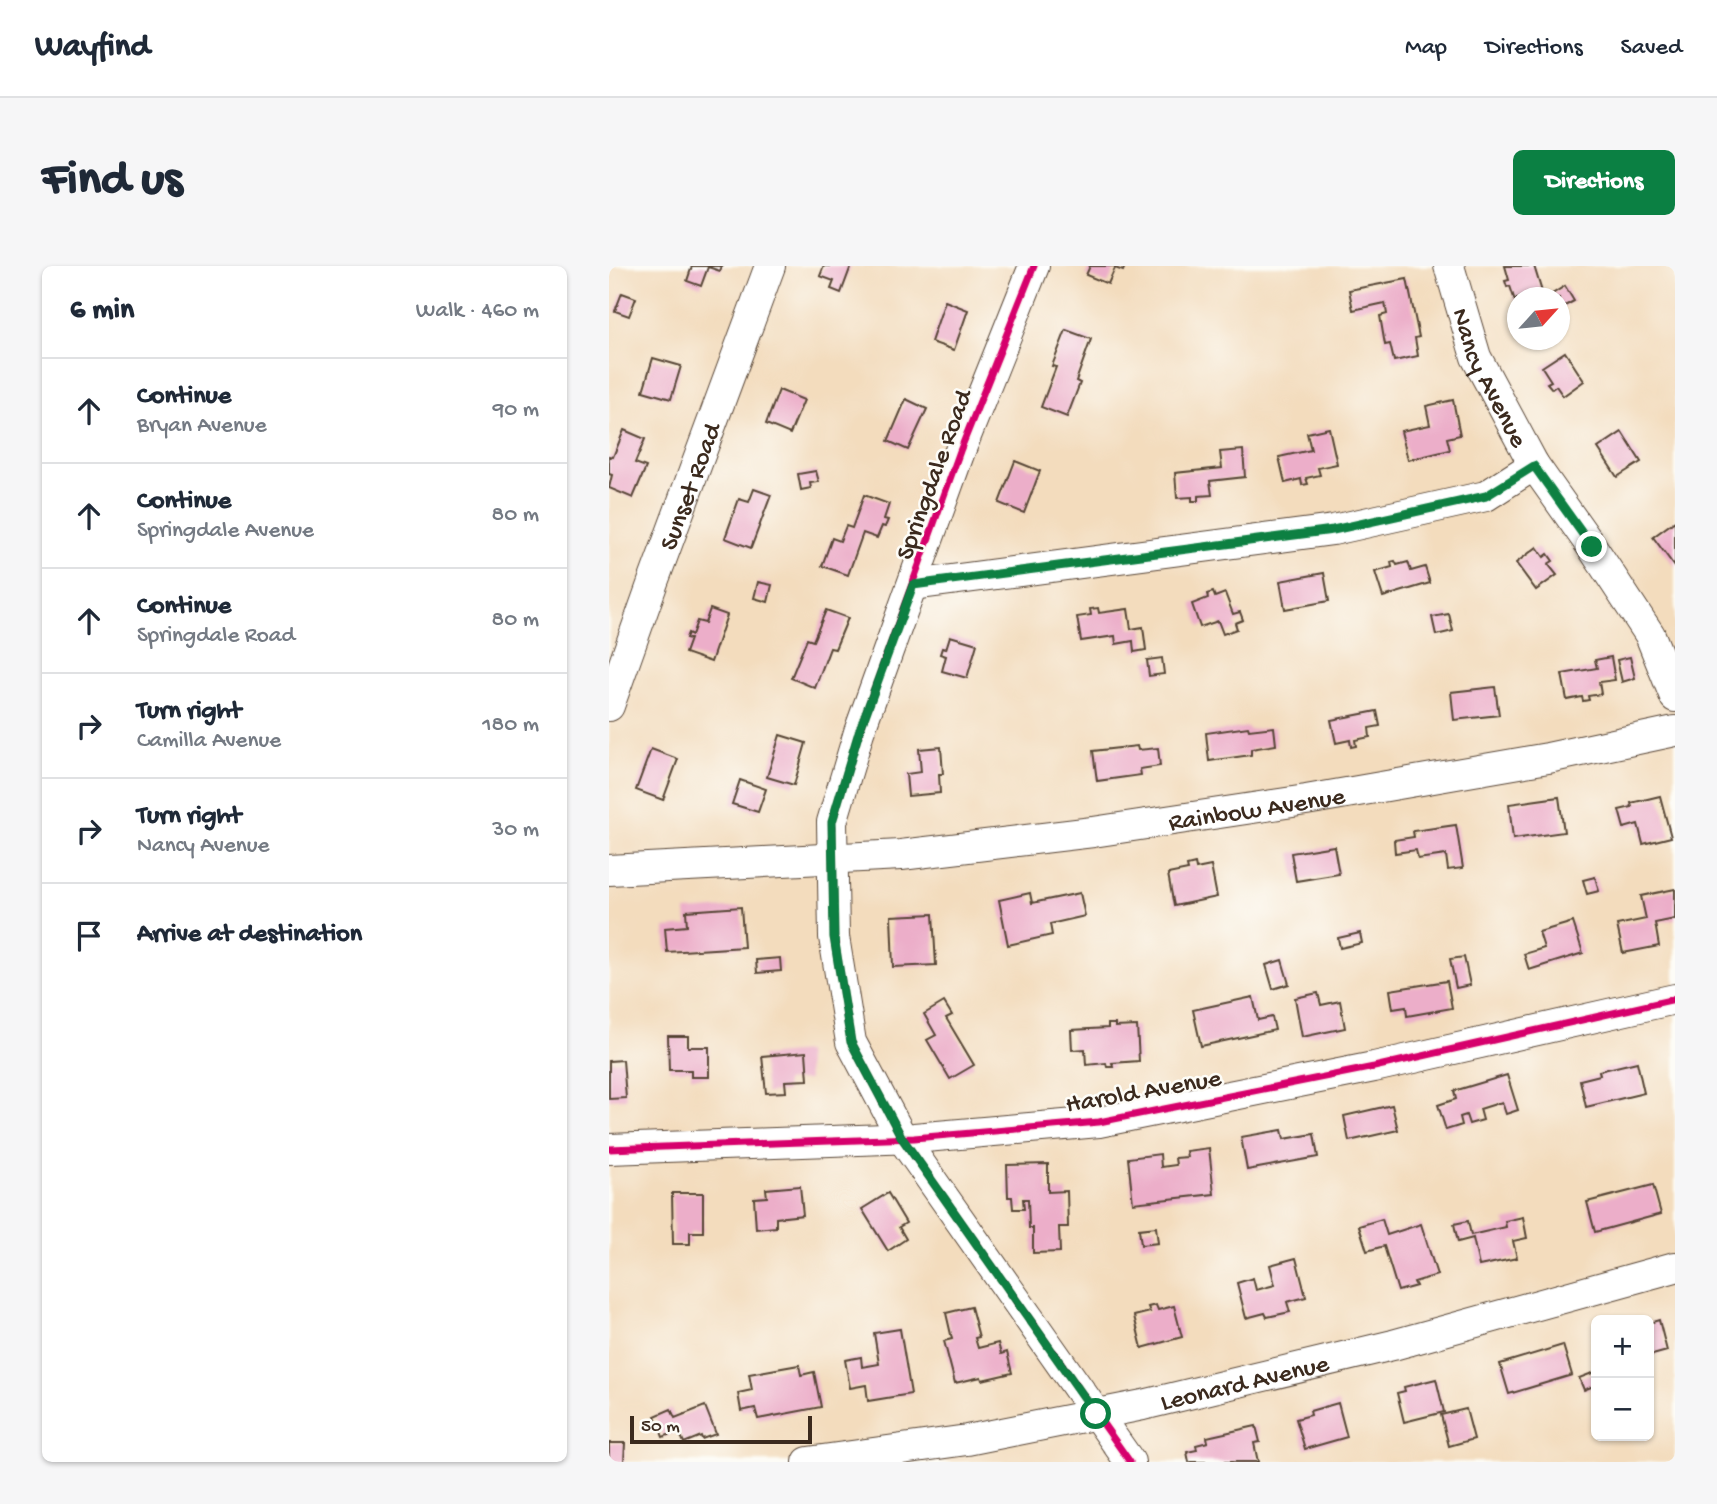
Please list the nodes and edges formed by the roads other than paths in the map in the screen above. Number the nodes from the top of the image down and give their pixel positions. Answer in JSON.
{"nodes":[{"id":1,"x":770,"y":266,"type":"edge"},
{"id":2,"x":1034,"y":266,"type":"edge"},
{"id":3,"x":1449,"y":266,"type":"edge"},
{"id":4,"x":1534,"y":466,"type":"junction"},
{"id":5,"x":913,"y":585,"type":"junction"},
{"id":6,"x":1675,"y":697,"type":"edge"},
{"id":7,"x":609,"y":706,"type":"edge"},
{"id":8,"x":1675,"y":731,"type":"edge"},
{"id":9,"x":832,"y":859,"type":"junction"},
{"id":10,"x":609,"y":870,"type":"edge"},
{"id":11,"x":1675,"y":999,"type":"edge"},
{"id":12,"x":902,"y":1138,"type":"junction"},
{"id":13,"x":609,"y":1149,"type":"edge"},
{"id":14,"x":1675,"y":1267,"type":"edge"},
{"id":15,"x":1096,"y":1414,"type":"junction"},
{"id":16,"x":808,"y":1462,"type":"edge"},
{"id":17,"x":1130,"y":1462,"type":"edge"}],
"edges":[{"from":1,"to":7,"type":"street","name":"Sunset Road"},
{"from":2,"to":5,"type":"street","name":"Springdale Road"},
{"from":3,"to":4,"type":"street","name":"Nancy Avenue"},
{"from":4,"to":5,"type":"street"},
{"from":4,"to":6,"type":"street","name":"Nancy Avenue"},
{"from":5,"to":9,"type":"street","name":"Springdale Road"},
{"from":8,"to":9,"type":"street","name":"Rainbow Avenue"},
{"from":9,"to":10,"type":"street"},
{"from":9,"to":12,"type":"street","name":"Springdale Road"},
{"from":11,"to":12,"type":"street","name":"Harold Avenue"},
{"from":12,"to":13,"type":"street","name":"Harold Avenue"},
{"from":12,"to":15,"type":"street","name":"Springdale Road"},
{"from":14,"to":15,"type":"street","name":"Leonard Avenue"},
{"from":15,"to":16,"type":"street","name":"Leonard Avenue"},
{"from":15,"to":17,"type":"street","name":"Springdale Road"}]}
